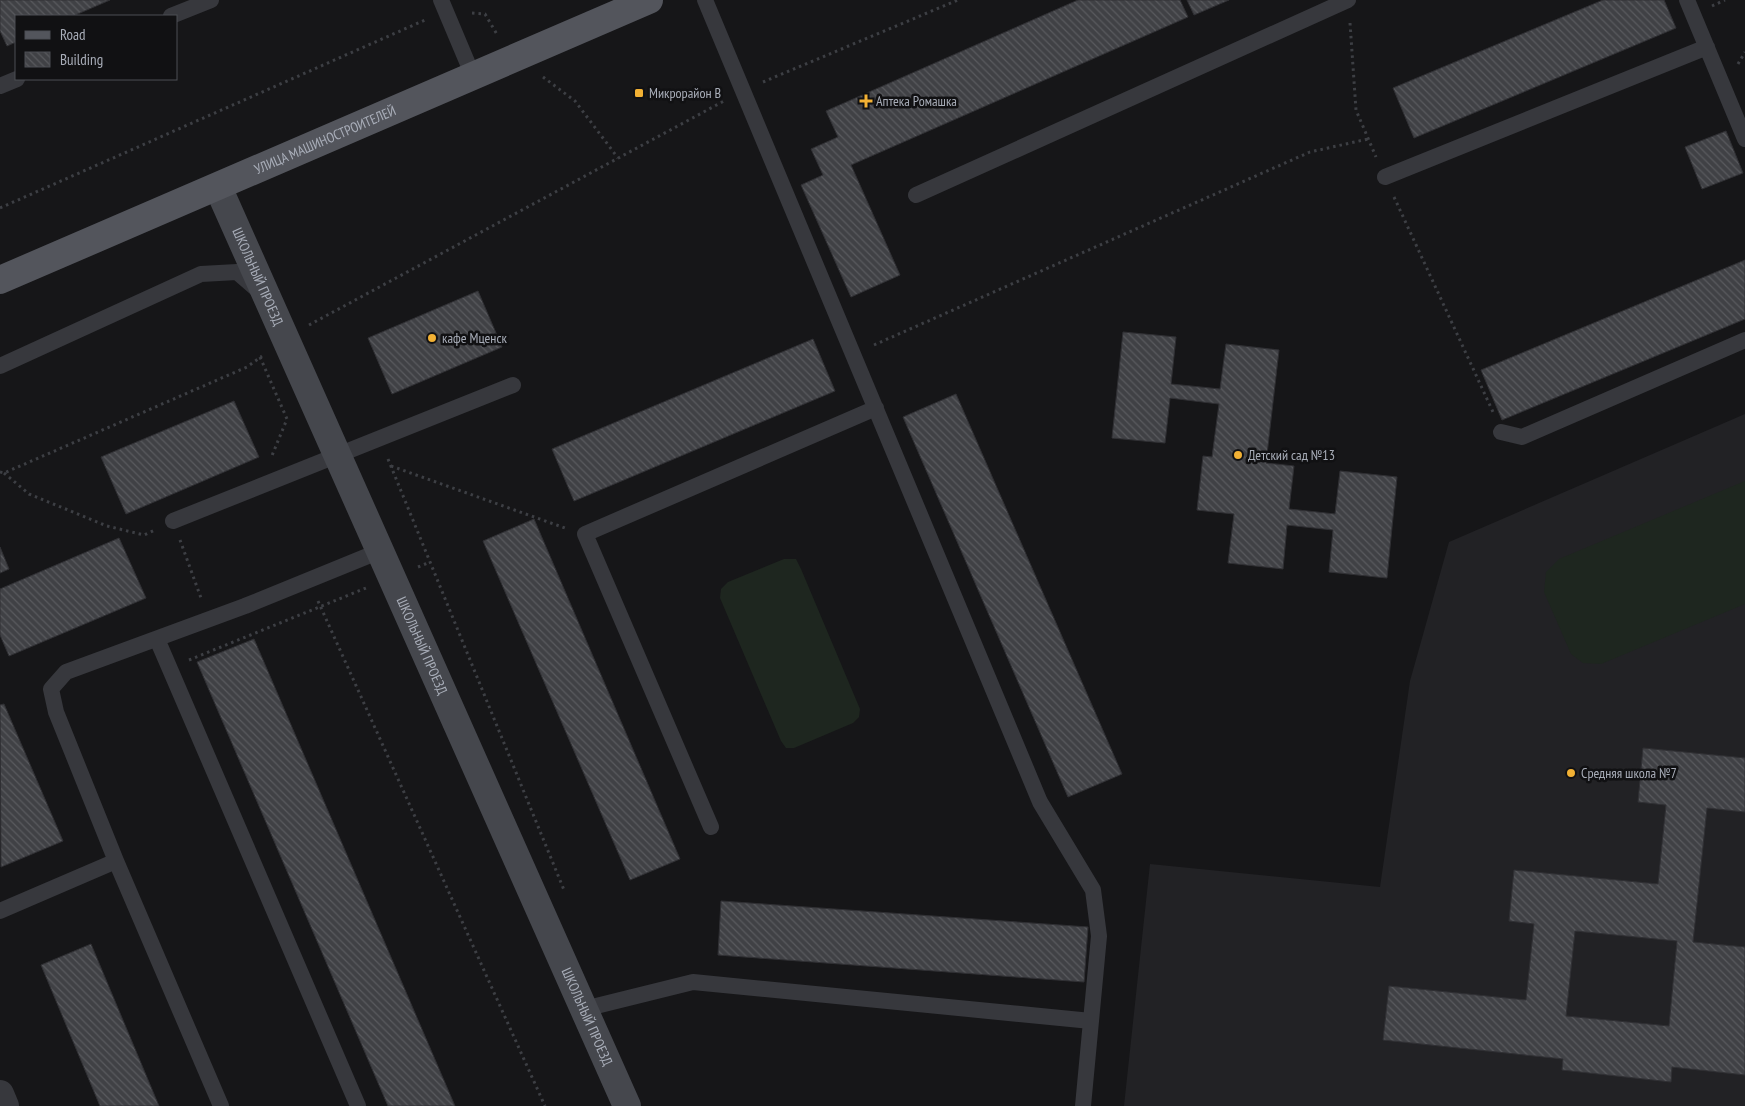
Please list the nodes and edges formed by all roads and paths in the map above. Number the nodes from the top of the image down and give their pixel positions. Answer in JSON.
{"nodes":[{"id":1,"x":211,"y":0,"type":"edge"},
{"id":2,"x":649,"y":0,"type":"edge"},
{"id":3,"x":706,"y":0,"type":"edge"},
{"id":4,"x":958,"y":0,"type":"edge"},
{"id":5,"x":1348,"y":0,"type":"edge"},
{"id":6,"x":1687,"y":0,"type":"edge"},
{"id":7,"x":443,"y":5,"type":"edge"},
{"id":8,"x":174,"y":15,"type":"edge"},
{"id":9,"x":1349,"y":18,"type":"dead end"},
{"id":10,"x":1707,"y":47,"type":"junction"},
{"id":11,"x":510,"y":60,"type":"junction"},
{"id":12,"x":473,"y":76,"type":"junction"},
{"id":13,"x":15,"y":80,"type":"edge"},
{"id":14,"x":0,"y":86,"type":"edge"},
{"id":15,"x":743,"y":91,"type":"junction"},
{"id":16,"x":1368,"y":139,"type":"junction"},
{"id":17,"x":1745,"y":139,"type":"edge"},
{"id":18,"x":618,"y":158,"type":"junction"},
{"id":19,"x":1385,"y":177,"type":"junction"},
{"id":20,"x":218,"y":187,"type":"junction"},
{"id":21,"x":916,"y":194,"type":"dead end"},
{"id":22,"x":0,"y":208,"type":"edge"},
{"id":23,"x":0,"y":280,"type":"edge"},
{"id":24,"x":268,"y":298,"type":"junction"},
{"id":25,"x":285,"y":338,"type":"junction"},
{"id":26,"x":1745,"y":340,"type":"edge"},
{"id":27,"x":853,"y":354,"type":"junction"},
{"id":28,"x":260,"y":357,"type":"junction"},
{"id":29,"x":0,"y":366,"type":"edge"},
{"id":30,"x":512,"y":385,"type":"dead end"},
{"id":31,"x":876,"y":408,"type":"junction"},
{"id":32,"x":1502,"y":432,"type":"joint"},
{"id":33,"x":380,"y":440,"type":"junction"},
{"id":34,"x":337,"y":455,"type":"junction"},
{"id":35,"x":391,"y":466,"type":"junction"},
{"id":36,"x":2,"y":472,"type":"edge"},
{"id":37,"x":259,"y":486,"type":"junction"},
{"id":38,"x":173,"y":521,"type":"junction"},
{"id":39,"x":585,"y":534,"type":"junction"},
{"id":40,"x":380,"y":551,"type":"junction"},
{"id":41,"x":430,"y":562,"type":"junction"},
{"id":42,"x":392,"y":578,"type":"junction"},
{"id":43,"x":309,"y":580,"type":"junction"},
{"id":44,"x":321,"y":606,"type":"junction"},
{"id":45,"x":208,"y":618,"type":"junction"},
{"id":46,"x":158,"y":639,"type":"junction"},
{"id":47,"x":170,"y":668,"type":"junction"},
{"id":48,"x":711,"y":827,"type":"dead end"},
{"id":49,"x":116,"y":861,"type":"junction"},
{"id":50,"x":565,"y":892,"type":"dead end"},
{"id":51,"x":0,"y":911,"type":"edge"},
{"id":52,"x":584,"y":1009,"type":"junction"},
{"id":53,"x":1091,"y":1021,"type":"junction"},
{"id":54,"x":0,"y":1094,"type":"edge"},
{"id":55,"x":5,"y":1106,"type":"edge"},
{"id":56,"x":221,"y":1106,"type":"edge"},
{"id":57,"x":358,"y":1106,"type":"edge"},
{"id":58,"x":546,"y":1106,"type":"edge"},
{"id":59,"x":627,"y":1106,"type":"edge"},
{"id":60,"x":1083,"y":1106,"type":"edge"}],
"edges":[{"from":1,"to":8,"type":"lane"},
{"from":2,"to":11,"type":"main road","name":"УЛИЦА МАШИНОСТРОИТЕЛЕЙ"},
{"from":3,"to":15,"type":"lane"},
{"from":4,"to":15,"type":"path"},
{"from":5,"to":21,"type":"lane"},
{"from":6,"to":10,"type":"lane"},
{"from":7,"to":11,"type":"path"},
{"from":7,"to":12,"type":"lane"},
{"from":7,"to":22,"type":"path"},
{"from":9,"to":16,"type":"path"},
{"from":10,"to":17,"type":"lane"},
{"from":10,"to":19,"type":"lane"},
{"from":11,"to":12,"type":"main road","name":"УЛИЦА МАШИНОСТРОИТЕЛЕЙ"},
{"from":11,"to":18,"type":"path"},
{"from":12,"to":20,"type":"main road","name":"УЛИЦА МАШИНОСТРОИТЕЛЕЙ"},
{"from":13,"to":14,"type":"lane"},
{"from":15,"to":18,"type":"path"},
{"from":15,"to":27,"type":"lane"},
{"from":16,"to":19,"type":"path"},
{"from":16,"to":27,"type":"path"},
{"from":18,"to":25,"type":"path"},
{"from":19,"to":32,"type":"path"},
{"from":20,"to":23,"type":"main road","name":"УЛИЦА МАШИНОСТРОИТЕЛЕЙ"},
{"from":20,"to":24,"type":"main road","name":"ШКОЛЬНЫЙ ПРОЕЗД"},
{"from":24,"to":25,"type":"main road","name":"ШКОЛЬНЫЙ ПРОЕЗД"},
{"from":24,"to":29,"type":"lane"},
{"from":25,"to":28,"type":"path"},
{"from":25,"to":34,"type":"main road","name":"ШКОЛЬНЫЙ ПРОЕЗД"},
{"from":26,"to":32,"type":"lane"},
{"from":27,"to":31,"type":"lane"},
{"from":28,"to":36,"type":"path"},
{"from":28,"to":37,"type":"path"},
{"from":30,"to":33,"type":"lane"},
{"from":31,"to":39,"type":"lane"},
{"from":31,"to":53,"type":"lane"},
{"from":33,"to":34,"type":"lane"},
{"from":33,"to":35,"type":"path"},
{"from":34,"to":37,"type":"lane"},
{"from":34,"to":40,"type":"main road","name":"ШКОЛЬНЫЙ ПРОЕЗД"},
{"from":35,"to":39,"type":"path"},
{"from":35,"to":41,"type":"path"},
{"from":36,"to":38,"type":"path"},
{"from":37,"to":38,"type":"lane"},
{"from":38,"to":45,"type":"path"},
{"from":39,"to":48,"type":"lane"},
{"from":40,"to":42,"type":"main road","name":"ШКОЛЬНЫЙ ПРОЕЗД"},
{"from":40,"to":43,"type":"lane"},
{"from":41,"to":42,"type":"path"},
{"from":41,"to":50,"type":"path"},
{"from":42,"to":44,"type":"path"},
{"from":42,"to":52,"type":"main road","name":"ШКОЛЬНЫЙ ПРОЕЗД"},
{"from":43,"to":44,"type":"path"},
{"from":43,"to":45,"type":"lane"},
{"from":44,"to":47,"type":"path"},
{"from":44,"to":58,"type":"path"},
{"from":45,"to":46,"type":"lane"},
{"from":46,"to":47,"type":"lane"},
{"from":46,"to":49,"type":"lane"},
{"from":47,"to":57,"type":"lane"},
{"from":49,"to":51,"type":"lane"},
{"from":49,"to":56,"type":"lane"},
{"from":52,"to":53,"type":"lane"},
{"from":52,"to":59,"type":"main road","name":"ШКОЛЬНЫЙ ПРОЕЗД"},
{"from":53,"to":60,"type":"lane"},
{"from":54,"to":55,"type":"street"}]}
